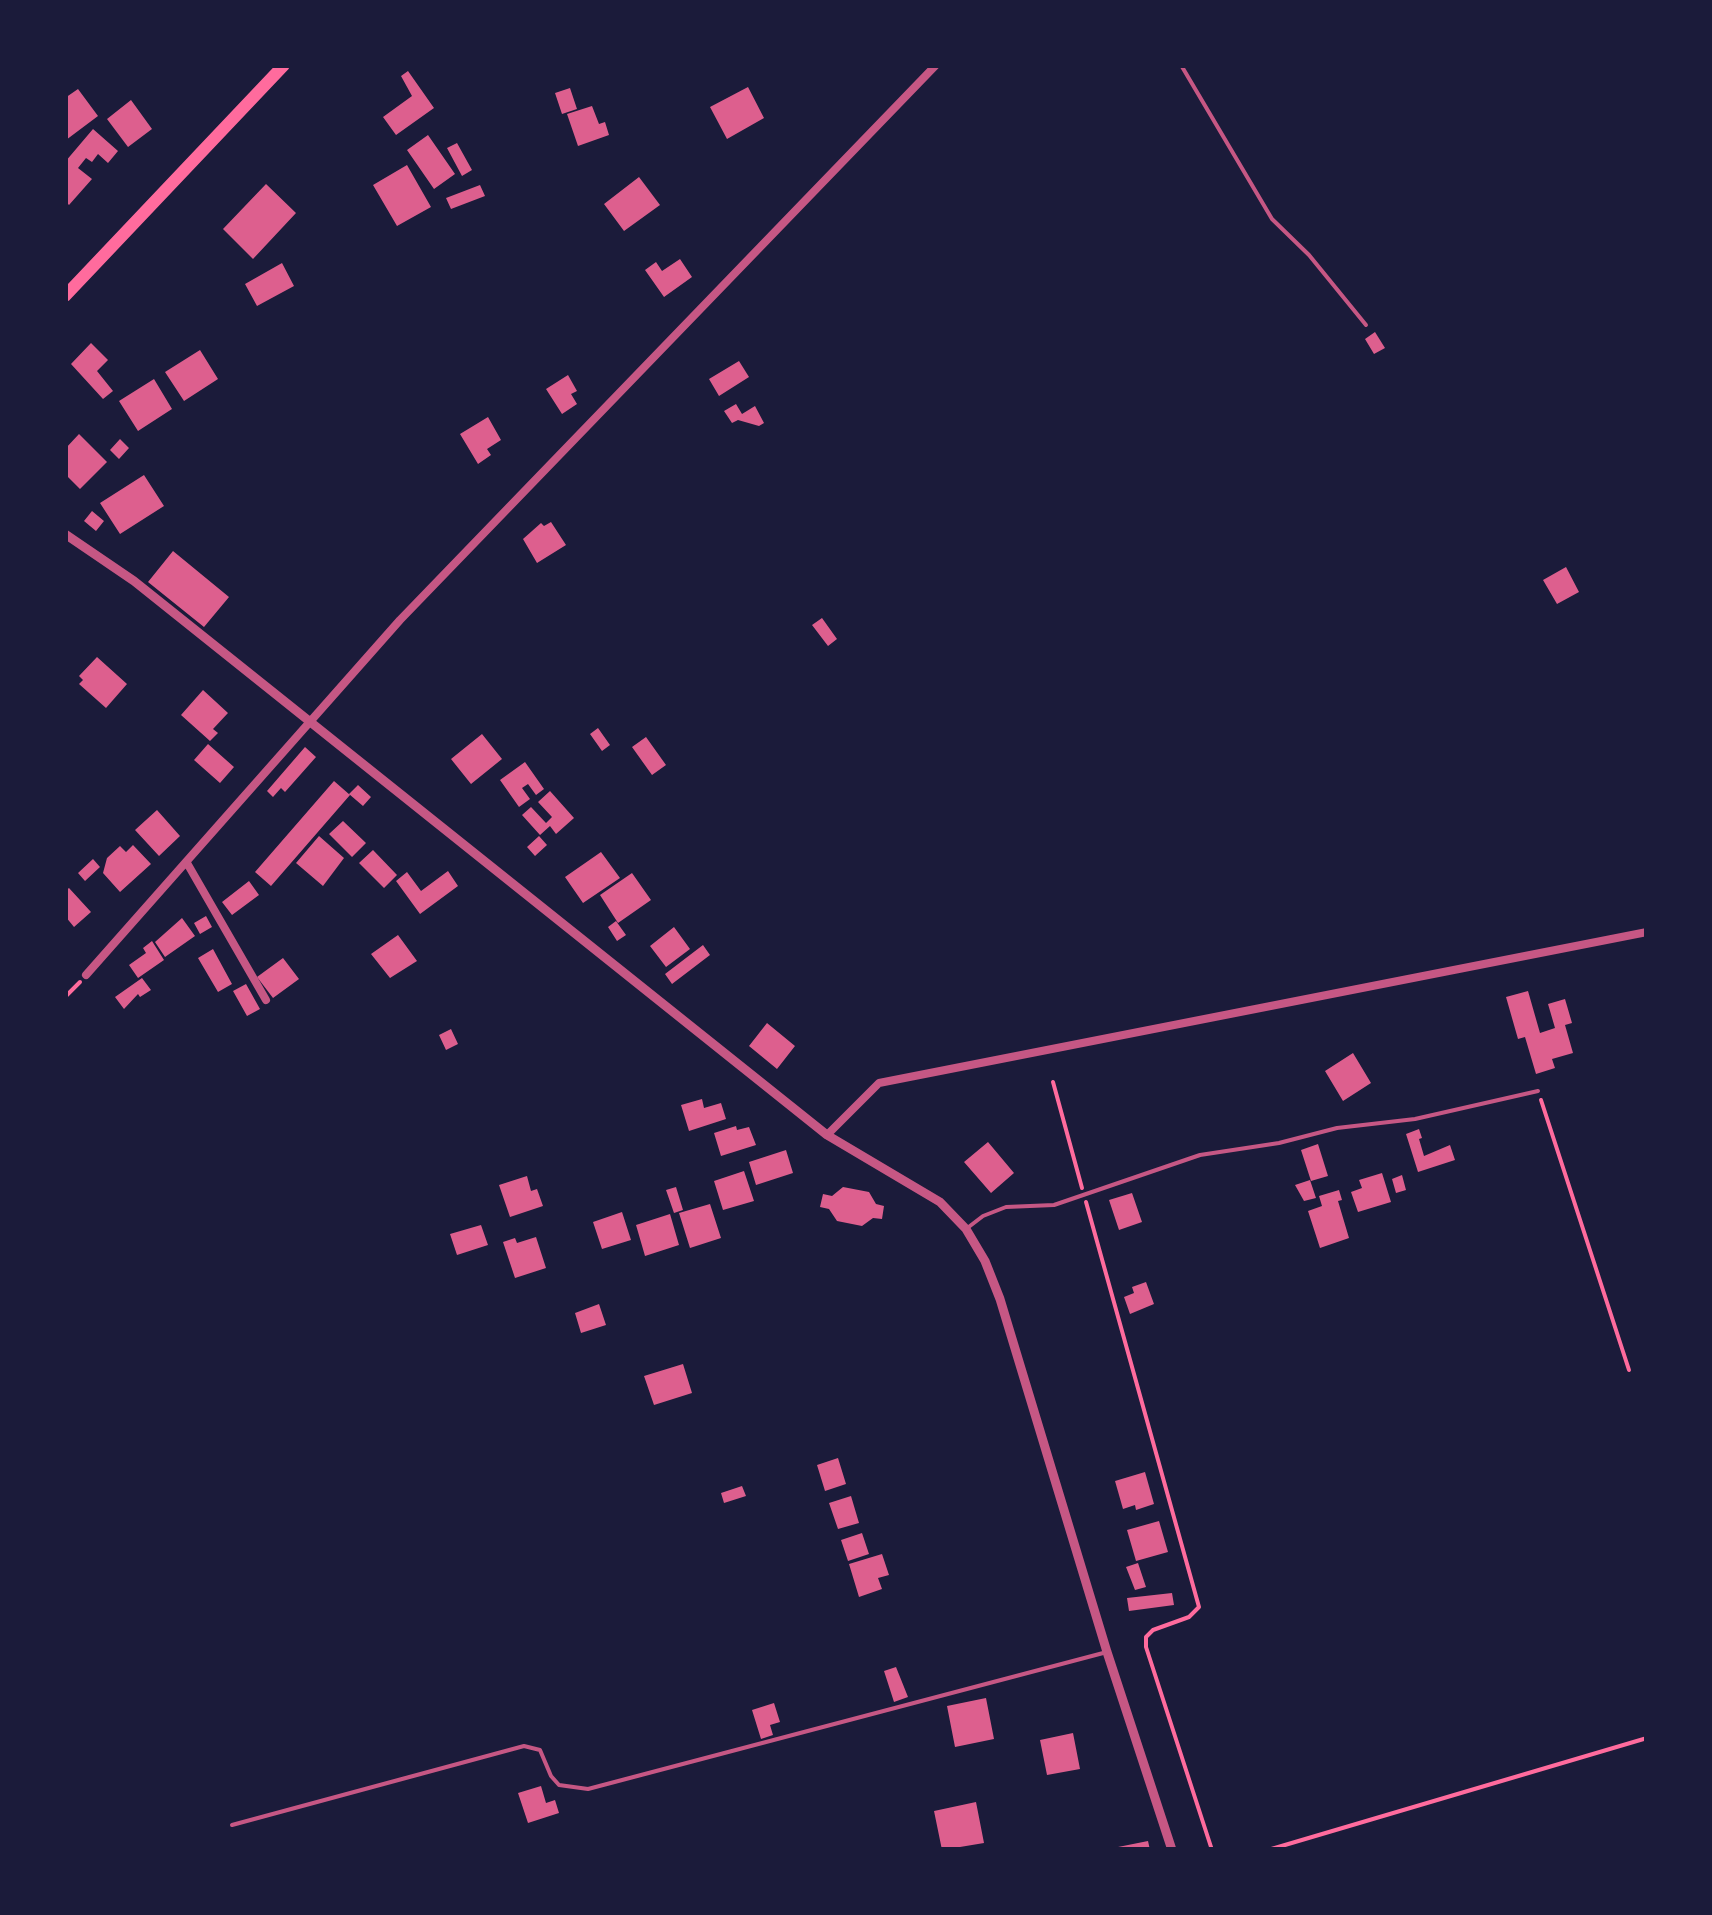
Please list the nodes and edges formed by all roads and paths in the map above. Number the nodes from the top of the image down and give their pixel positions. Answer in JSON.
{"nodes":[{"id":1,"x":284,"y":65,"type":"edge"},
{"id":2,"x":936,"y":65,"type":"edge"},
{"id":3,"x":1180,"y":65,"type":"edge"},
{"id":4,"x":65,"y":296,"type":"edge"},
{"id":5,"x":1366,"y":325,"type":"dead end"},
{"id":6,"x":65,"y":534,"type":"edge"},
{"id":7,"x":312,"y":722,"type":"junction"},
{"id":8,"x":187,"y":863,"type":"junction"},
{"id":9,"x":1647,"y":932,"type":"edge"},
{"id":10,"x":86,"y":976,"type":"joint"},
{"id":11,"x":65,"y":997,"type":"edge"},
{"id":12,"x":266,"y":1000,"type":"dead end"},
{"id":13,"x":1053,"y":1082,"type":"dead end"},
{"id":14,"x":1538,"y":1091,"type":"joint"},
{"id":15,"x":828,"y":1135,"type":"junction"},
{"id":16,"x":1084,"y":1196,"type":"junction"},
{"id":17,"x":966,"y":1229,"type":"junction"},
{"id":18,"x":1629,"y":1370,"type":"dead end"},
{"id":19,"x":1106,"y":1652,"type":"junction"},
{"id":20,"x":1647,"y":1738,"type":"edge"},
{"id":21,"x":232,"y":1824,"type":"dead end"},
{"id":22,"x":1172,"y":1850,"type":"edge"},
{"id":23,"x":1212,"y":1850,"type":"edge"},
{"id":24,"x":1268,"y":1850,"type":"edge"}],
"edges":[{"from":1,"to":4,"type":"highway"},
{"from":2,"to":7,"type":"street"},
{"from":3,"to":5,"type":"lane"},
{"from":6,"to":7,"type":"street"},
{"from":7,"to":8,"type":"street"},
{"from":7,"to":15,"type":"street"},
{"from":8,"to":10,"type":"street"},
{"from":8,"to":12,"type":"street"},
{"from":9,"to":15,"type":"street"},
{"from":10,"to":11,"type":"path"},
{"from":13,"to":16,"type":"path"},
{"from":14,"to":16,"type":"lane"},
{"from":14,"to":18,"type":"path"},
{"from":15,"to":17,"type":"street"},
{"from":16,"to":17,"type":"lane"},
{"from":16,"to":23,"type":"path"},
{"from":17,"to":19,"type":"street"},
{"from":19,"to":21,"type":"lane"},
{"from":19,"to":22,"type":"street"},
{"from":20,"to":24,"type":"path"}]}
